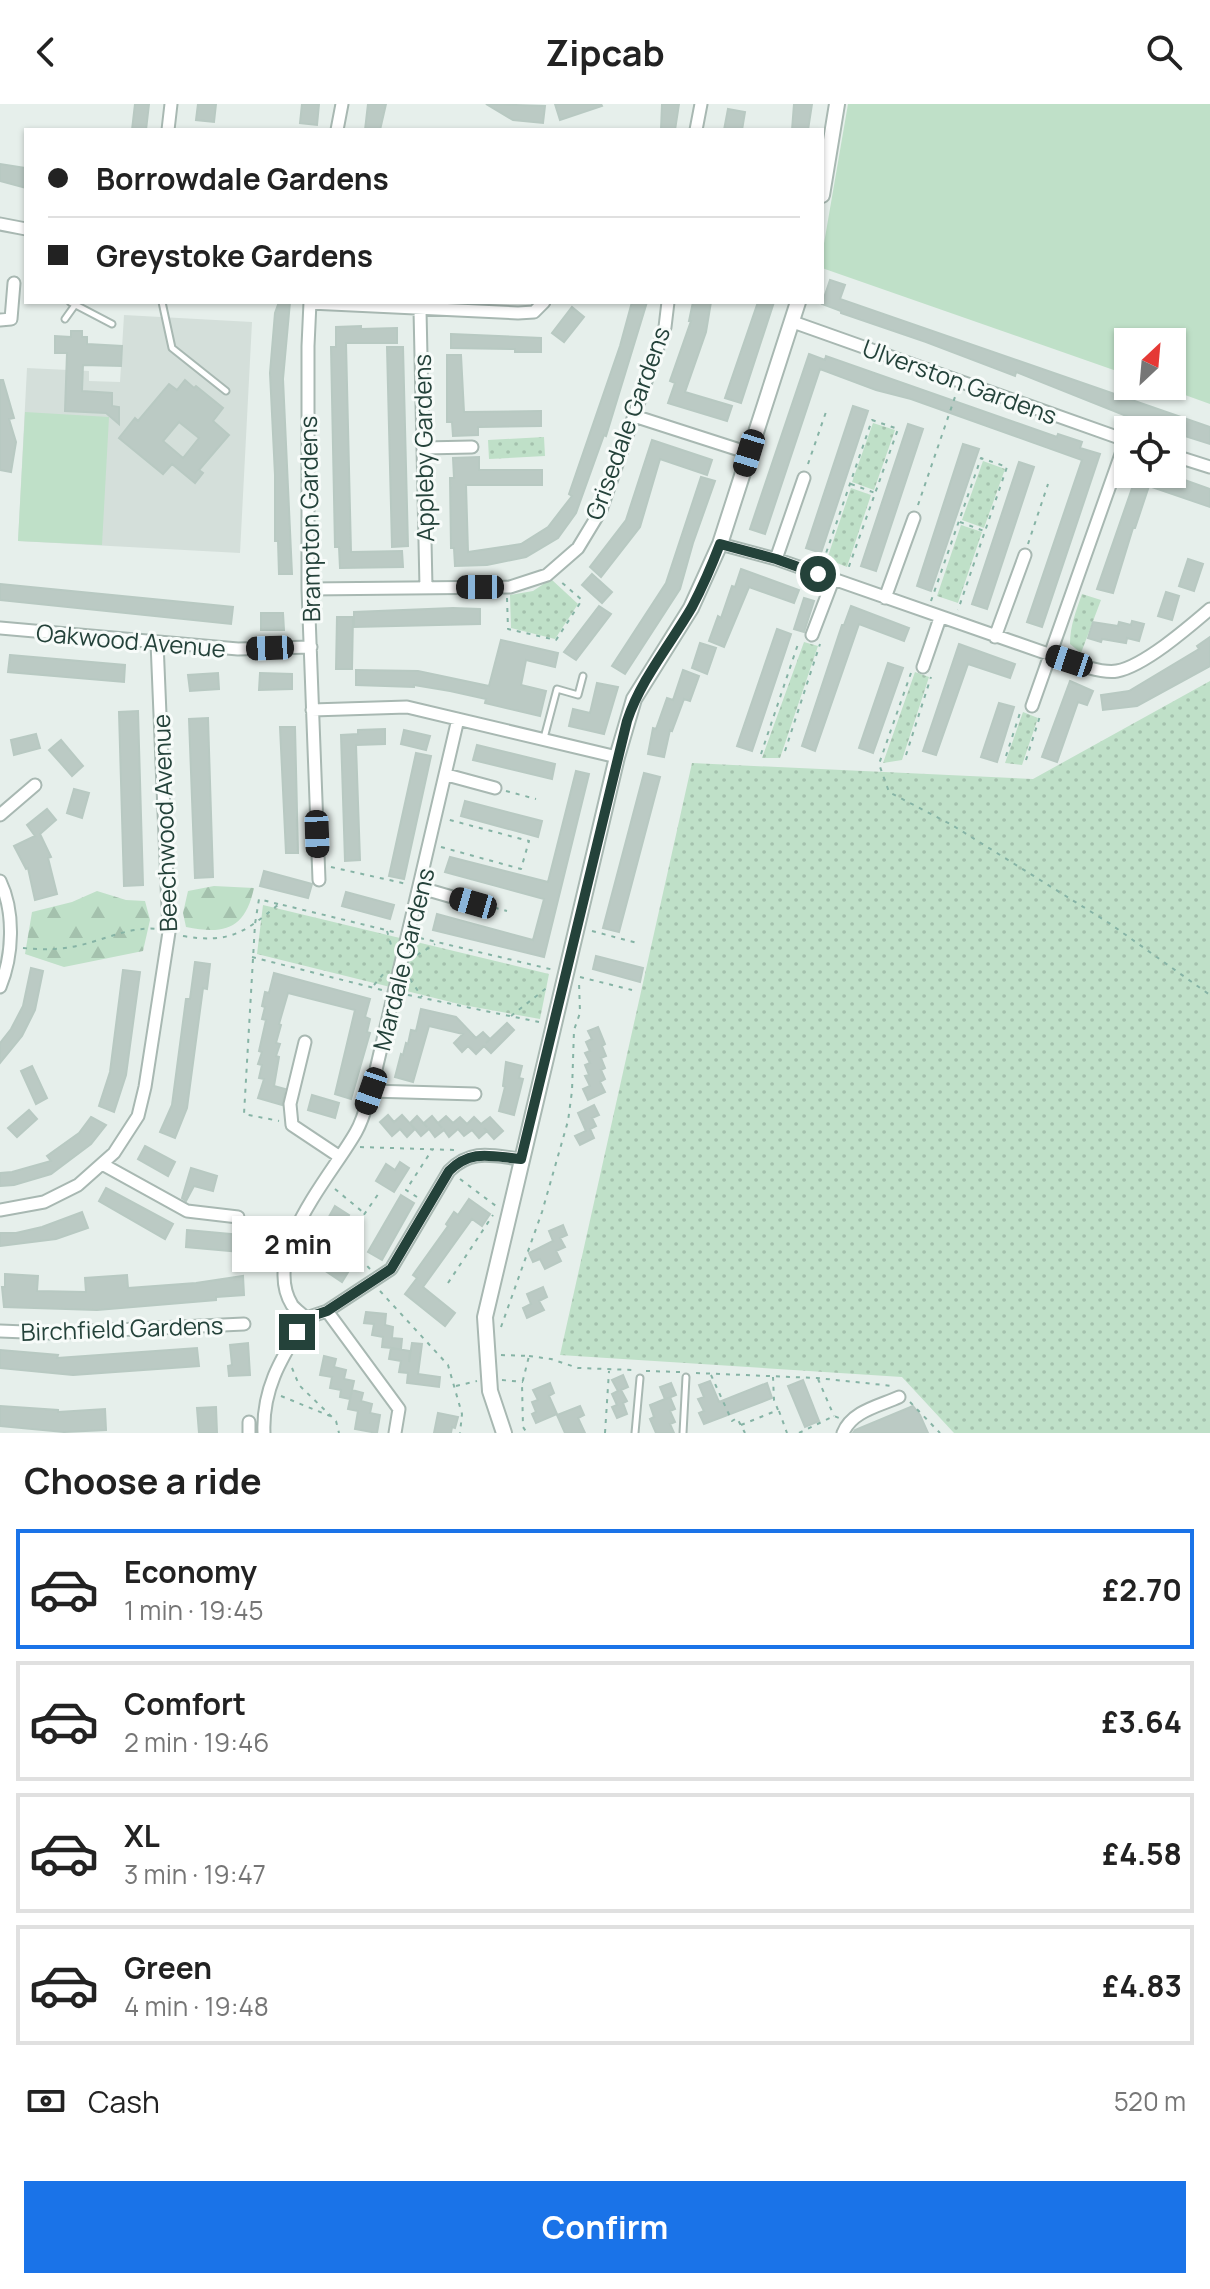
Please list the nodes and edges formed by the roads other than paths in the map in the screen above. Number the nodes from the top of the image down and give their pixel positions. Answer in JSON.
{"nodes":[{"id":1,"x":171,"y":104,"type":"edge"},
{"id":2,"x":342,"y":104,"type":"edge"},
{"id":3,"x":701,"y":104,"type":"edge"},
{"id":4,"x":837,"y":104,"type":"edge"},
{"id":5,"x":168,"y":128,"type":"edge"},
{"id":6,"x":337,"y":128,"type":"edge"},
{"id":7,"x":696,"y":128,"type":"edge"},
{"id":8,"x":824,"y":183,"type":"edge"},
{"id":9,"x":0,"y":224,"type":"edge"},
{"id":10,"x":24,"y":229,"type":"edge"},
{"id":11,"x":14,"y":283,"type":"dead end"},
{"id":12,"x":72,"y":304,"type":"edge"},
{"id":13,"x":75,"y":304,"type":"edge"},
{"id":14,"x":162,"y":304,"type":"edge"},
{"id":15,"x":310,"y":304,"type":"edge"},
{"id":16,"x":338,"y":304,"type":"edge"},
{"id":17,"x":542,"y":304,"type":"edge"},
{"id":18,"x":668,"y":304,"type":"edge"},
{"id":19,"x":798,"y":304,"type":"edge"},
{"id":20,"x":420,"y":310,"type":"junction"},
{"id":21,"x":65,"y":319,"type":"dead end"},
{"id":22,"x":0,"y":320,"type":"edge"},
{"id":23,"x":793,"y":322,"type":"junction"},
{"id":24,"x":112,"y":324,"type":"dead end"},
{"id":25,"x":226,"y":391,"type":"dead end"},
{"id":26,"x":634,"y":416,"type":"junction"},
{"id":27,"x":1114,"y":436,"type":"edge"},
{"id":28,"x":472,"y":447,"type":"dead end"},
{"id":29,"x":423,"y":448,"type":"junction"},
{"id":30,"x":749,"y":453,"type":"junction"},
{"id":31,"x":1186,"y":459,"type":"edge"},
{"id":32,"x":1210,"y":467,"type":"edge"},
{"id":33,"x":804,"y":478,"type":"road end"},
{"id":34,"x":1114,"y":478,"type":"edge"},
{"id":35,"x":914,"y":518,"type":"road end"},
{"id":36,"x":720,"y":544,"type":"junction"},
{"id":37,"x":1025,"y":555,"type":"road end"},
{"id":38,"x":776,"y":559,"type":"junction"},
{"id":39,"x":838,"y":582,"type":"junction"},
{"id":40,"x":426,"y":587,"type":"junction"},
{"id":41,"x":308,"y":589,"type":"junction"},
{"id":42,"x":885,"y":598,"type":"junction"},
{"id":43,"x":1210,"y":609,"type":"edge"},
{"id":44,"x":940,"y":618,"type":"junction"},
{"id":45,"x":0,"y":628,"type":"edge"},
{"id":46,"x":812,"y":635,"type":"road end"},
{"id":47,"x":995,"y":637,"type":"junction"},
{"id":48,"x":157,"y":642,"type":"junction"},
{"id":49,"x":311,"y":647,"type":"junction"},
{"id":50,"x":1051,"y":655,"type":"junction"},
{"id":51,"x":923,"y":667,"type":"road end"},
{"id":52,"x":583,"y":676,"type":"dead end"},
{"id":53,"x":1032,"y":706,"type":"road end"},
{"id":54,"x":312,"y":710,"type":"junction"},
{"id":55,"x":458,"y":719,"type":"junction"},
{"id":56,"x":543,"y":739,"type":"junction"},
{"id":57,"x":617,"y":757,"type":"junction"},
{"id":58,"x":447,"y":775,"type":"junction"},
{"id":59,"x":35,"y":785,"type":"dead end"},
{"id":60,"x":495,"y":788,"type":"road end"},
{"id":61,"x":0,"y":815,"type":"edge"},
{"id":62,"x":319,"y":880,"type":"dead end"},
{"id":63,"x":0,"y":881,"type":"edge"},
{"id":64,"x":421,"y":888,"type":"junction"},
{"id":65,"x":473,"y":903,"type":"road end"},
{"id":66,"x":0,"y":987,"type":"edge"},
{"id":67,"x":305,"y":1042,"type":"dead end"},
{"id":68,"x":371,"y":1091,"type":"junction"},
{"id":69,"x":475,"y":1094,"type":"dead end"},
{"id":70,"x":344,"y":1152,"type":"junction"},
{"id":71,"x":521,"y":1159,"type":"junction"},
{"id":72,"x":102,"y":1164,"type":"junction"},
{"id":73,"x":0,"y":1210,"type":"edge"},
{"id":74,"x":238,"y":1217,"type":"dead end"},
{"id":75,"x":327,"y":1311,"type":"junction"},
{"id":76,"x":306,"y":1318,"type":"junction"},
{"id":77,"x":244,"y":1324,"type":"dead end"},
{"id":78,"x":0,"y":1331,"type":"edge"},
{"id":79,"x":686,"y":1377,"type":"dead end"},
{"id":80,"x":640,"y":1378,"type":"dead end"},
{"id":81,"x":902,"y":1396,"type":"road end"},
{"id":82,"x":845,"y":1428,"type":"edge"},
{"id":83,"x":264,"y":1433,"type":"edge"},
{"id":84,"x":395,"y":1433,"type":"edge"},
{"id":85,"x":504,"y":1433,"type":"edge"},
{"id":86,"x":635,"y":1433,"type":"edge"},
{"id":87,"x":683,"y":1433,"type":"edge"}],
"edges":[{"from":1,"to":5,"type":"street"},
{"from":2,"to":6,"type":"street"},
{"from":3,"to":7,"type":"street"},
{"from":4,"to":8,"type":"street"},
{"from":9,"to":10,"type":"street"},
{"from":11,"to":22,"type":"street"},
{"from":12,"to":21,"type":"lane"},
{"from":13,"to":24,"type":"lane"},
{"from":14,"to":25,"type":"lane"},
{"from":15,"to":41,"type":"street","name":"Brampton Gardens"},
{"from":16,"to":20,"type":"street"},
{"from":17,"to":20,"type":"street"},
{"from":18,"to":26,"type":"street","name":"Grisedale Gardens"},
{"from":19,"to":23,"type":"street"},
{"from":20,"to":29,"type":"street","name":"Appleby Gardens"},
{"from":23,"to":27,"type":"street","name":"Ulverston Gardens"},
{"from":23,"to":30,"type":"street"},
{"from":26,"to":30,"type":"street"},
{"from":26,"to":40,"type":"street","name":"Grisedale Gardens"},
{"from":28,"to":29,"type":"street"},
{"from":29,"to":40,"type":"street","name":"Appleby Gardens"},
{"from":30,"to":36,"type":"street"},
{"from":31,"to":32,"type":"street"},
{"from":33,"to":38,"type":"street"},
{"from":34,"to":50,"type":"street"},
{"from":35,"to":42,"type":"street"},
{"from":36,"to":38,"type":"street"},
{"from":36,"to":57,"type":"street"},
{"from":37,"to":47,"type":"street"},
{"from":38,"to":39,"type":"street"},
{"from":39,"to":42,"type":"street"},
{"from":39,"to":46,"type":"street"},
{"from":40,"to":41,"type":"street","name":"Grisedale Gardens"},
{"from":41,"to":49,"type":"street","name":"Brampton Gardens"},
{"from":42,"to":44,"type":"street"},
{"from":43,"to":50,"type":"street"},
{"from":44,"to":47,"type":"street"},
{"from":44,"to":51,"type":"street"},
{"from":45,"to":48,"type":"street","name":"Oakwood Avenue"},
{"from":47,"to":50,"type":"street"},
{"from":48,"to":49,"type":"street","name":"Oakwood Avenue"},
{"from":48,"to":72,"type":"street","name":"Beechwood Avenue"},
{"from":49,"to":54,"type":"street","name":"Brampton Gardens"},
{"from":50,"to":53,"type":"street"},
{"from":52,"to":56,"type":"lane"},
{"from":54,"to":55,"type":"street"},
{"from":54,"to":62,"type":"street","name":"Brampton Gardens"},
{"from":55,"to":56,"type":"street"},
{"from":55,"to":58,"type":"street","name":"Mardale Gardens"},
{"from":56,"to":57,"type":"street"},
{"from":57,"to":71,"type":"street"},
{"from":58,"to":60,"type":"street"},
{"from":58,"to":64,"type":"street","name":"Mardale Gardens"},
{"from":59,"to":61,"type":"street"},
{"from":63,"to":66,"type":"street"},
{"from":64,"to":65,"type":"street"},
{"from":64,"to":68,"type":"street","name":"Mardale Gardens"},
{"from":67,"to":70,"type":"street"},
{"from":68,"to":69,"type":"street"},
{"from":68,"to":70,"type":"street","name":"Mardale Gardens"},
{"from":70,"to":76,"type":"street","name":"Mardale Gardens"},
{"from":71,"to":75,"type":"street"},
{"from":71,"to":85,"type":"street"},
{"from":72,"to":73,"type":"street","name":"Beechwood Avenue"},
{"from":72,"to":74,"type":"street"},
{"from":75,"to":76,"type":"street"},
{"from":75,"to":84,"type":"street"},
{"from":76,"to":83,"type":"street"},
{"from":77,"to":78,"type":"street","name":"Birchfield Gardens"},
{"from":79,"to":87,"type":"lane"},
{"from":80,"to":86,"type":"lane"},
{"from":81,"to":82,"type":"street"}]}
